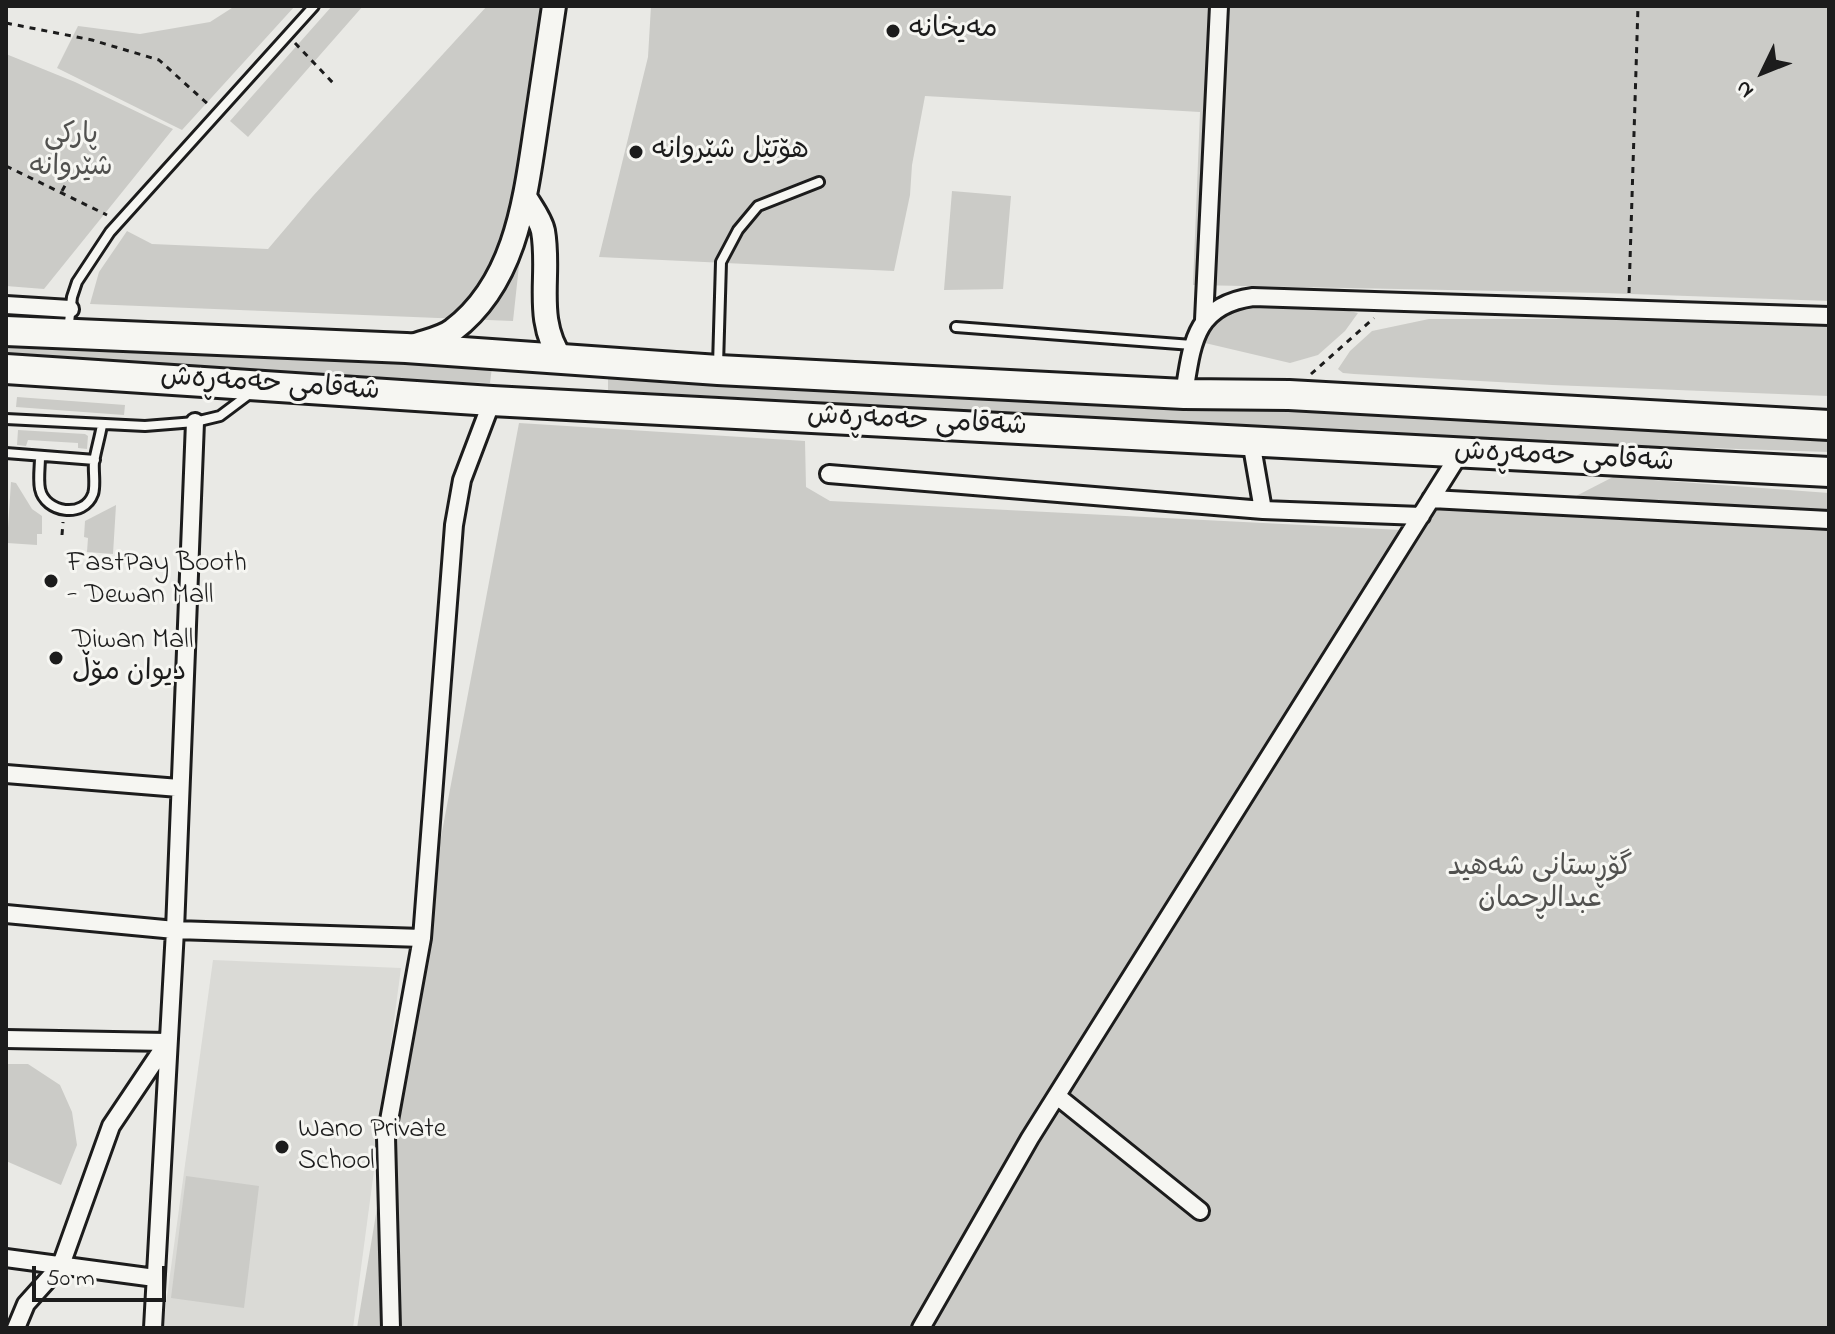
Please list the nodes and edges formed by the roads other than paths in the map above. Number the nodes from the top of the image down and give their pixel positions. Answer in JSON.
{"nodes":[{"id":1,"x":314,"y":6,"type":"edge"},
{"id":2,"x":554,"y":6,"type":"edge"},
{"id":3,"x":1219,"y":6,"type":"edge"},
{"id":4,"x":819,"y":182,"type":"dead end"},
{"id":5,"x":525,"y":197,"type":"junction"},
{"id":6,"x":6,"y":305,"type":"edge"},
{"id":7,"x":1829,"y":316,"type":"edge"},
{"id":8,"x":1204,"y":320,"type":"junction"},
{"id":9,"x":69,"y":322,"type":"junction"},
{"id":10,"x":956,"y":327,"type":"dead end"},
{"id":11,"x":6,"y":331,"type":"edge"},
{"id":12,"x":1192,"y":345,"type":"junction"},
{"id":13,"x":406,"y":348,"type":"junction"},
{"id":14,"x":562,"y":360,"type":"junction"},
{"id":15,"x":6,"y":369,"type":"edge"},
{"id":16,"x":718,"y":370,"type":"junction"},
{"id":17,"x":259,"y":385,"type":"junction"},
{"id":18,"x":1184,"y":394,"type":"junction"},
{"id":19,"x":492,"y":401,"type":"junction"},
{"id":20,"x":6,"y":419,"type":"edge"},
{"id":21,"x":195,"y":422,"type":"junction"},
{"id":22,"x":102,"y":425,"type":"junction"},
{"id":23,"x":1829,"y":425,"type":"edge"},
{"id":24,"x":1251,"y":441,"type":"junction"},
{"id":25,"x":6,"y":453,"type":"edge"},
{"id":26,"x":1460,"y":453,"type":"junction"},
{"id":27,"x":40,"y":457,"type":"junction"},
{"id":28,"x":95,"y":460,"type":"junction"},
{"id":29,"x":1829,"y":472,"type":"edge"},
{"id":30,"x":829,"y":474,"type":"dead end"},
{"id":31,"x":1431,"y":499,"type":"junction"},
{"id":32,"x":1263,"y":510,"type":"junction"},
{"id":33,"x":1421,"y":516,"type":"junction"},
{"id":34,"x":1829,"y":520,"type":"edge"},
{"id":35,"x":6,"y":774,"type":"edge"},
{"id":36,"x":179,"y":788,"type":"junction"},
{"id":37,"x":6,"y":914,"type":"edge"},
{"id":38,"x":175,"y":930,"type":"junction"},
{"id":39,"x":422,"y":938,"type":"junction"},
{"id":40,"x":6,"y":1039,"type":"edge"},
{"id":41,"x":167,"y":1042,"type":"junction"},
{"id":42,"x":1057,"y":1096,"type":"junction"},
{"id":43,"x":1200,"y":1211,"type":"dead end"},
{"id":44,"x":6,"y":1258,"type":"edge"},
{"id":45,"x":61,"y":1265,"type":"junction"},
{"id":46,"x":155,"y":1278,"type":"junction"},
{"id":47,"x":16,"y":1328,"type":"edge"},
{"id":48,"x":153,"y":1328,"type":"edge"},
{"id":49,"x":391,"y":1328,"type":"edge"},
{"id":50,"x":921,"y":1328,"type":"edge"}],
"edges":[{"from":1,"to":9,"type":"lane"},
{"from":2,"to":5,"type":"street"},
{"from":3,"to":8,"type":"street"},
{"from":4,"to":16,"type":"lane"},
{"from":5,"to":13,"type":"street"},
{"from":5,"to":14,"type":"street"},
{"from":6,"to":9,"type":"street"},
{"from":7,"to":8,"type":"street"},
{"from":8,"to":12,"type":"street"},
{"from":9,"to":11,"type":"highway","name":"شەقامی حەمەڕەش"},
{"from":9,"to":13,"type":"highway","name":"شەقامی حەمەڕەش"},
{"from":10,"to":12,"type":"lane"},
{"from":12,"to":18,"type":"street"},
{"from":13,"to":14,"type":"highway","name":"شەقامی حەمەڕەش"},
{"from":14,"to":16,"type":"highway","name":"شەقامی حەمەڕەش"},
{"from":15,"to":17,"type":"highway","name":"شەقامی حەمەڕەش"},
{"from":16,"to":18,"type":"highway","name":"شەقامی حەمەڕەش"},
{"from":17,"to":19,"type":"highway","name":"شەقامی حەمەڕەش"},
{"from":17,"to":21,"type":"lane"},
{"from":18,"to":23,"type":"highway","name":"شەقامی حەمەڕەش"},
{"from":19,"to":24,"type":"highway","name":"شەقامی حەمەڕەش"},
{"from":19,"to":39,"type":"street"},
{"from":20,"to":22,"type":"lane"},
{"from":21,"to":22,"type":"lane"},
{"from":21,"to":36,"type":"street"},
{"from":22,"to":28,"type":"lane"},
{"from":24,"to":26,"type":"highway","name":"شەقامی حەمەڕەش"},
{"from":24,"to":32,"type":"street"},
{"from":25,"to":27,"type":"lane"},
{"from":26,"to":29,"type":"highway","name":"شەقامی حەمەڕەش"},
{"from":26,"to":31,"type":"street"},
{"from":27,"to":28,"type":"lane"},
{"from":27,"to":28,"type":"lane"},
{"from":30,"to":32,"type":"street"},
{"from":31,"to":33,"type":"street"},
{"from":31,"to":34,"type":"street"},
{"from":32,"to":33,"type":"street"},
{"from":33,"to":42,"type":"street"},
{"from":35,"to":36,"type":"street"},
{"from":36,"to":38,"type":"street"},
{"from":37,"to":38,"type":"street"},
{"from":38,"to":39,"type":"street"},
{"from":38,"to":41,"type":"street"},
{"from":39,"to":49,"type":"street"},
{"from":40,"to":41,"type":"street"},
{"from":41,"to":45,"type":"street"},
{"from":41,"to":46,"type":"street"},
{"from":42,"to":43,"type":"street"},
{"from":42,"to":50,"type":"street"},
{"from":44,"to":45,"type":"street"},
{"from":45,"to":46,"type":"street"},
{"from":45,"to":47,"type":"street"},
{"from":46,"to":48,"type":"street"}]}
